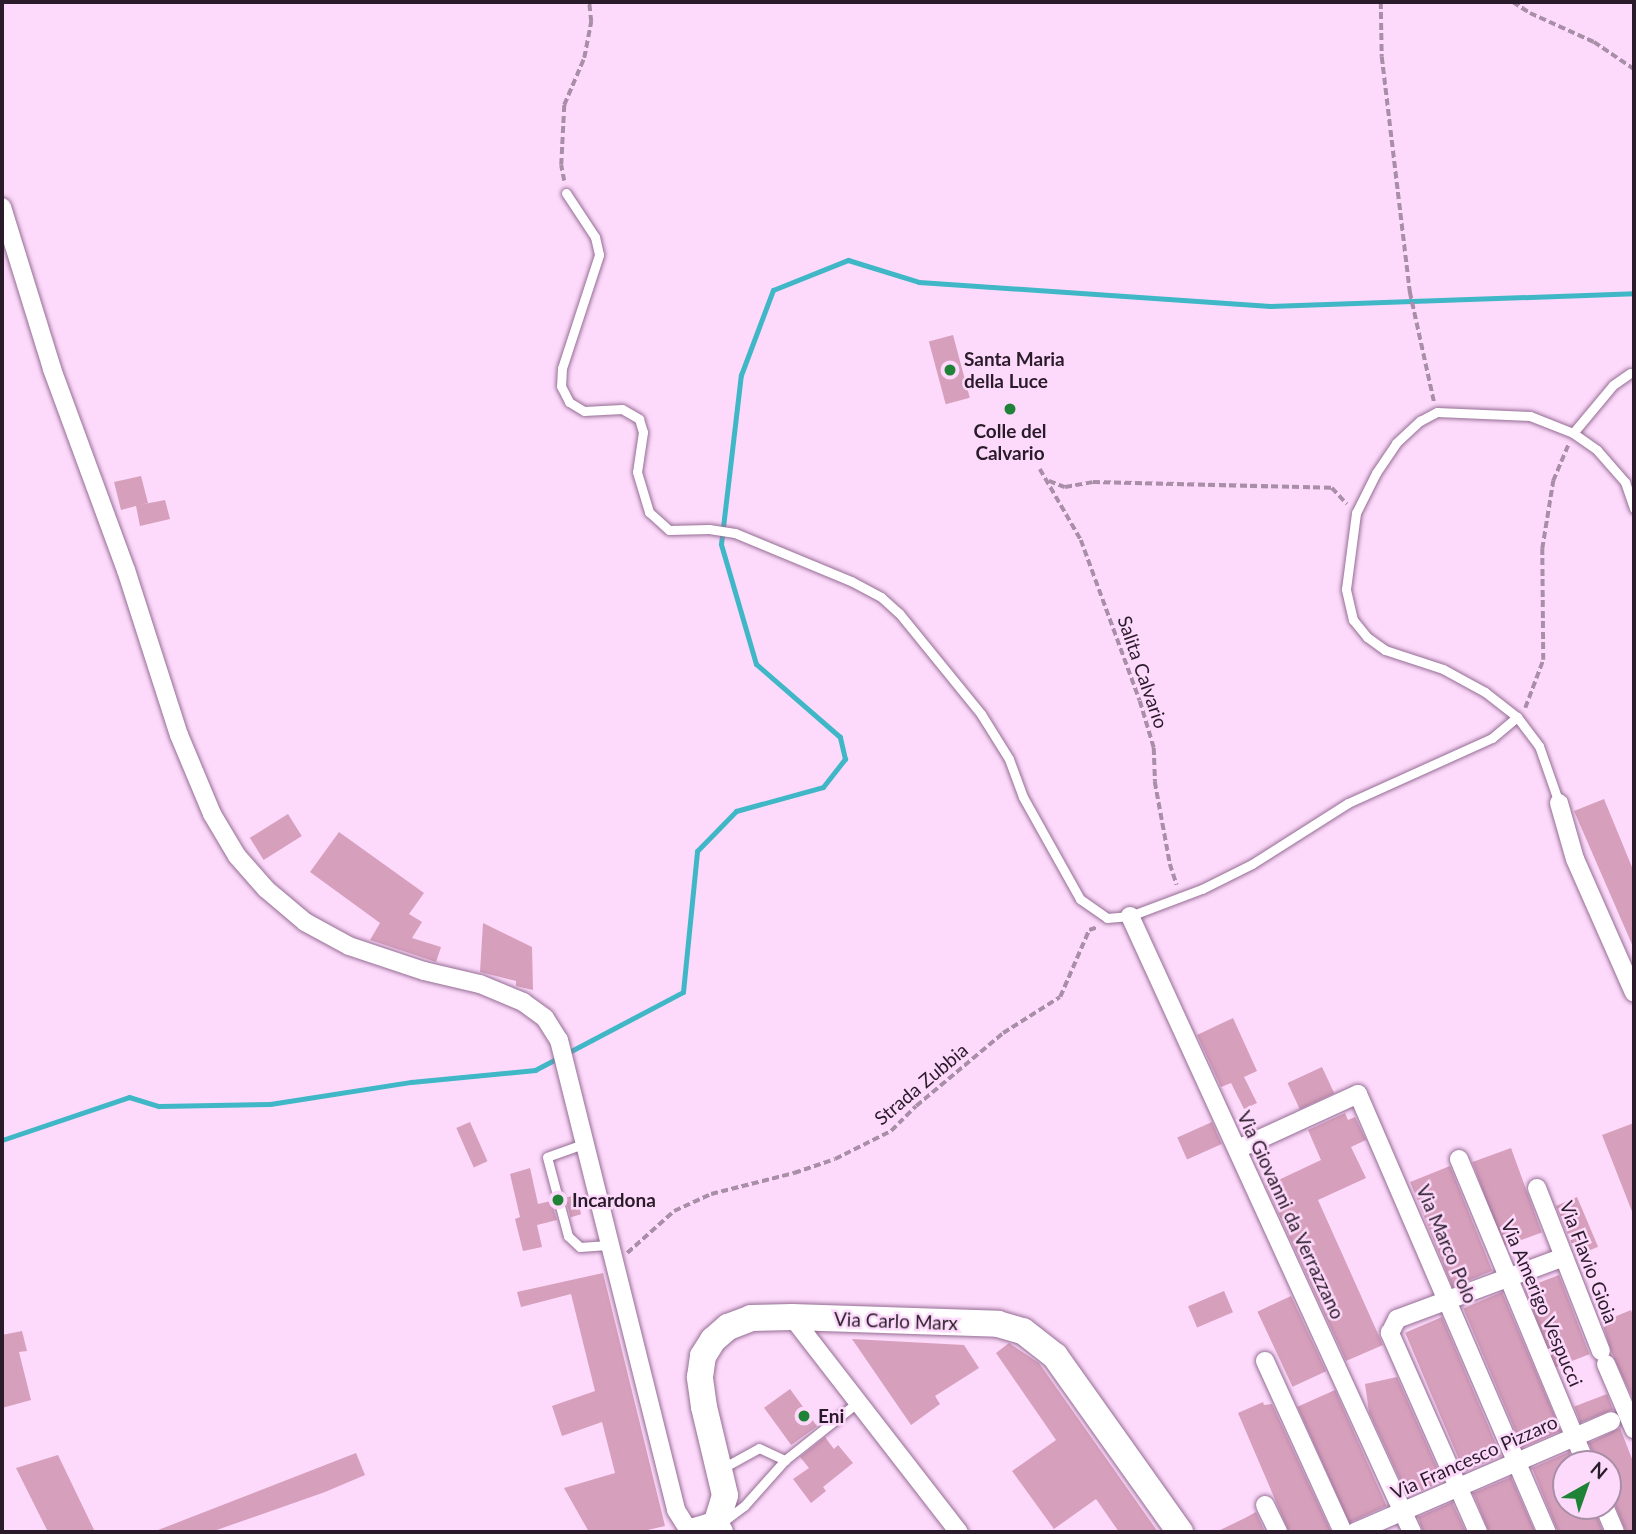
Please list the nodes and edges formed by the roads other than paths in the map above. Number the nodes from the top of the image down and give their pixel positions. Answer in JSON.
{"nodes":[{"id":1,"x":566,"y":193,"type":"road end"},
{"id":2,"x":2,"y":207,"type":"edge"},
{"id":3,"x":1630,"y":373,"type":"dead end"},
{"id":4,"x":1573,"y":433,"type":"junction"},
{"id":5,"x":1634,"y":508,"type":"edge"},
{"id":6,"x":1517,"y":717,"type":"junction"},
{"id":7,"x":1559,"y":803,"type":"joint"},
{"id":8,"x":1130,"y":916,"type":"junction"},
{"id":9,"x":1634,"y":993,"type":"edge"},
{"id":10,"x":586,"y":1143,"type":"junction"},
{"id":11,"x":1238,"y":1149,"type":"junction"},
{"id":12,"x":1459,"y":1159,"type":"dead end"},
{"id":13,"x":1537,"y":1188,"type":"dead end"},
{"id":14,"x":612,"y":1251,"type":"junction"},
{"id":15,"x":1564,"y":1257,"type":"junction"},
{"id":16,"x":1509,"y":1278,"type":"junction"},
{"id":17,"x":1448,"y":1300,"type":"junction"},
{"id":18,"x":792,"y":1317,"type":"junction"},
{"id":19,"x":1265,"y":1361,"type":"dead end"},
{"id":20,"x":858,"y":1402,"type":"junction"},
{"id":21,"x":1627,"y":1420,"type":"edge"},
{"id":22,"x":1575,"y":1436,"type":"junction"},
{"id":23,"x":1581,"y":1450,"type":"edge"},
{"id":24,"x":785,"y":1460,"type":"junction"},
{"id":25,"x":1517,"y":1461,"type":"junction"},
{"id":26,"x":720,"y":1470,"type":"junction"},
{"id":27,"x":1459,"y":1489,"type":"junction"},
{"id":28,"x":1265,"y":1505,"type":"dead end"},
{"id":29,"x":1403,"y":1511,"type":"junction"},
{"id":30,"x":704,"y":1531,"type":"edge"},
{"id":31,"x":959,"y":1532,"type":"edge"},
{"id":32,"x":1180,"y":1532,"type":"edge"},
{"id":33,"x":1278,"y":1532,"type":"edge"},
{"id":34,"x":1343,"y":1532,"type":"edge"},
{"id":35,"x":1355,"y":1532,"type":"edge"},
{"id":36,"x":1412,"y":1532,"type":"edge"},
{"id":37,"x":1478,"y":1532,"type":"edge"},
{"id":38,"x":1547,"y":1532,"type":"edge"}],
"edges":[{"from":1,"to":8,"type":"lane"},
{"from":2,"to":10,"type":"street"},
{"from":3,"to":4,"type":"lane"},
{"from":4,"to":5,"type":"lane"},
{"from":4,"to":6,"type":"lane"},
{"from":6,"to":7,"type":"lane"},
{"from":6,"to":8,"type":"lane"},
{"from":7,"to":9,"type":"street"},
{"from":8,"to":11,"type":"street","name":"Via Giovanni da Verrazzano"},
{"from":10,"to":14,"type":"street"},
{"from":10,"to":14,"type":"lane"},
{"from":11,"to":17,"type":"street","name":"Via Marco Polo"},
{"from":11,"to":29,"type":"street","name":"Via Giovanni da Verrazzano"},
{"from":12,"to":16,"type":"street","name":"Via Amerigo Vespucci"},
{"from":13,"to":15,"type":"street","name":"Via Flavio Gioia"},
{"from":14,"to":30,"type":"street"},
{"from":15,"to":16,"type":"street"},
{"from":15,"to":21,"type":"street","name":"Via Flavio Gioia"},
{"from":16,"to":17,"type":"street"},
{"from":16,"to":22,"type":"street","name":"Via Amerigo Vespucci"},
{"from":17,"to":25,"type":"street","name":"Via Marco Polo"},
{"from":17,"to":27,"type":"street"},
{"from":18,"to":20,"type":"street"},
{"from":18,"to":26,"type":"main road","name":"Via Carlo Marx"},
{"from":18,"to":32,"type":"main road","name":"Via Carlo Marx"},
{"from":19,"to":34,"type":"street"},
{"from":20,"to":24,"type":"lane"},
{"from":20,"to":31,"type":"street"},
{"from":21,"to":22,"type":"street","name":"Via Francesco Pizzaro"},
{"from":22,"to":23,"type":"street","name":"Via Amerigo Vespucci"},
{"from":22,"to":25,"type":"street","name":"Via Francesco Pizzaro"},
{"from":24,"to":26,"type":"lane"},
{"from":24,"to":30,"type":"lane"},
{"from":25,"to":27,"type":"street","name":"Via Francesco Pizzaro"},
{"from":25,"to":38,"type":"street","name":"Via Marco Polo"},
{"from":26,"to":30,"type":"main road","name":"Via Carlo Marx"},
{"from":27,"to":29,"type":"street","name":"Via Francesco Pizzaro"},
{"from":27,"to":37,"type":"street"},
{"from":28,"to":33,"type":"street"},
{"from":29,"to":35,"type":"street","name":"Via Francesco Pizzaro"},
{"from":29,"to":36,"type":"street","name":"Via Giovanni da Verrazzano"}]}
